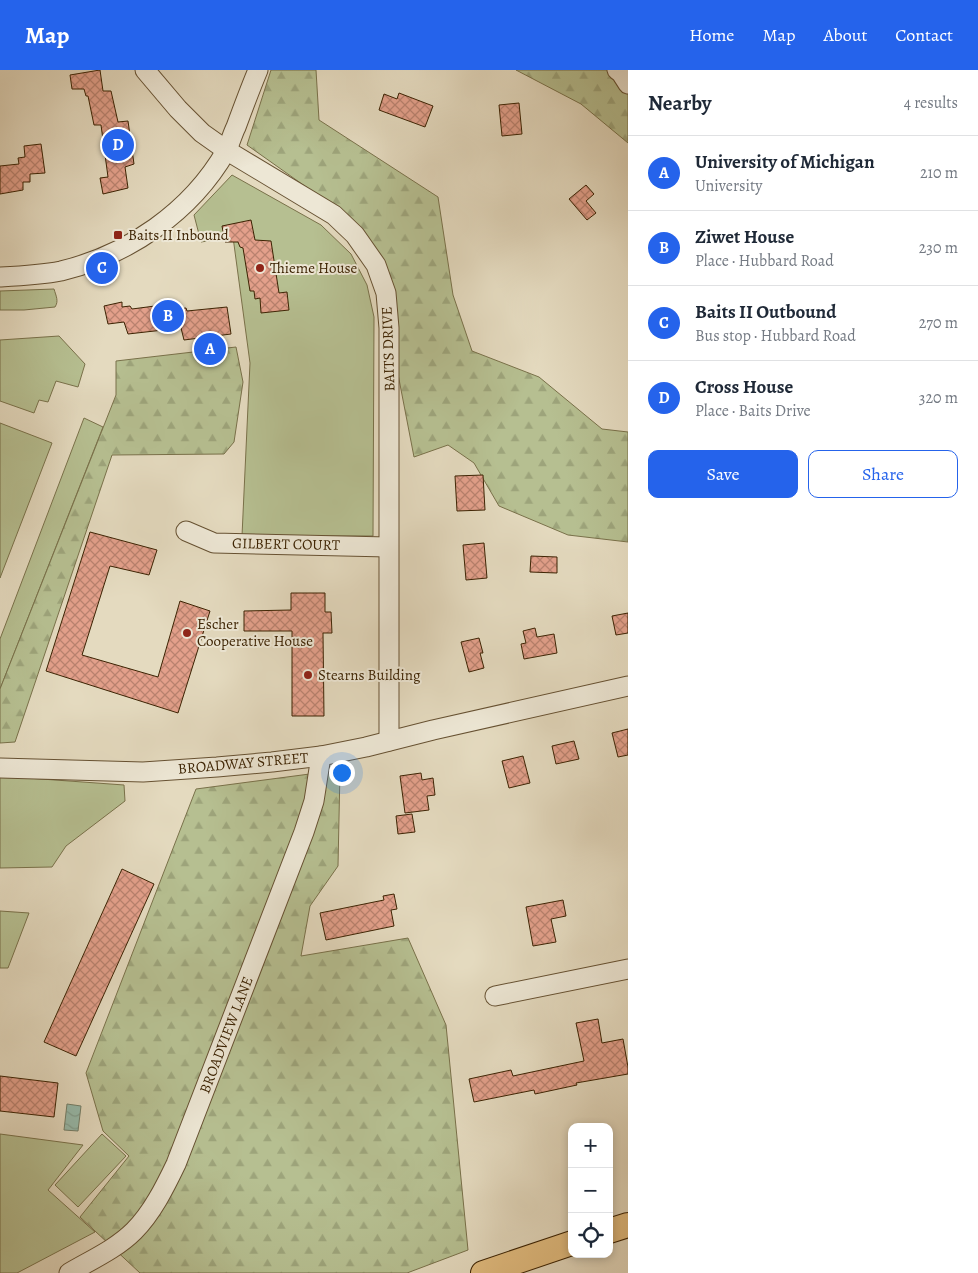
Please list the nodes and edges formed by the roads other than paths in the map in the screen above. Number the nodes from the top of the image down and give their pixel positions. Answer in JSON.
{"nodes":[{"id":1,"x":145,"y":70,"type":"edge"},
{"id":2,"x":258,"y":70,"type":"edge"},
{"id":3,"x":617,"y":70,"type":"edge"},
{"id":4,"x":628,"y":84,"type":"edge"},
{"id":5,"x":226,"y":150,"type":"junction"},
{"id":6,"x":0,"y":277,"type":"edge"},
{"id":7,"x":186,"y":531,"type":"dead end"},
{"id":8,"x":388,"y":547,"type":"junction"},
{"id":9,"x":628,"y":686,"type":"edge"},
{"id":10,"x":389,"y":741,"type":"junction"},
{"id":11,"x":321,"y":756,"type":"junction"},
{"id":12,"x":0,"y":768,"type":"edge"},
{"id":13,"x":628,"y":969,"type":"edge"},
{"id":14,"x":495,"y":996,"type":"dead end"},
{"id":15,"x":628,"y":1225,"type":"edge"},
{"id":16,"x":613,"y":1230,"type":"edge"},
{"id":17,"x":568,"y":1244,"type":"edge"},
{"id":18,"x":69,"y":1273,"type":"edge"},
{"id":19,"x":483,"y":1273,"type":"edge"}],
"edges":[{"from":1,"to":5,"type":"street","name":"BAITS DRIVE"},
{"from":2,"to":5,"type":"street"},
{"from":3,"to":4,"type":"street"},
{"from":5,"to":6,"type":"street"},
{"from":5,"to":8,"type":"street","name":"BAITS DRIVE"},
{"from":7,"to":8,"type":"street","name":"GILBERT COURT"},
{"from":8,"to":10,"type":"street","name":"BAITS DRIVE"},
{"from":9,"to":10,"type":"street","name":"BROADWAY STREET"},
{"from":10,"to":11,"type":"street","name":"BROADWAY STREET"},
{"from":11,"to":12,"type":"street","name":"BROADWAY STREET"},
{"from":11,"to":18,"type":"street","name":"BROADVIEW LANE"},
{"from":13,"to":14,"type":"street"},
{"from":15,"to":16,"type":"main road"},
{"from":17,"to":19,"type":"main road"}]}
